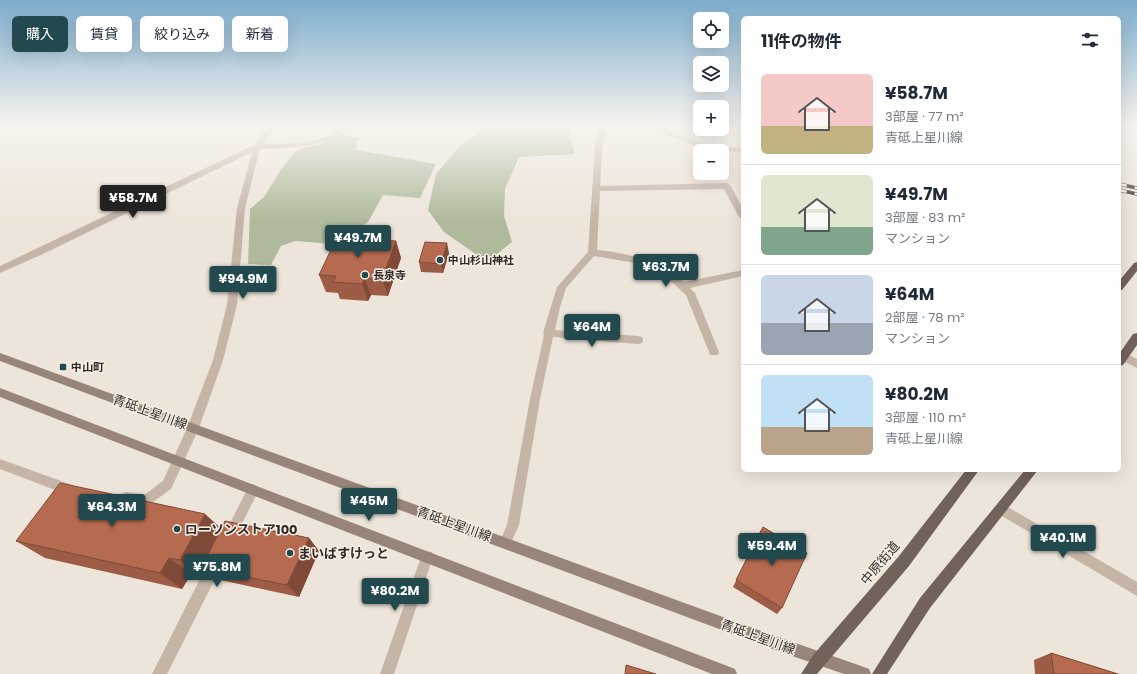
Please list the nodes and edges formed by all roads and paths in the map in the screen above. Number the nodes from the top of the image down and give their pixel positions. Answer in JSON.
{"nodes":[{"id":1,"x":237,"y":156,"type":"edge"},
{"id":2,"x":255,"y":156,"type":"edge"},
{"id":3,"x":598,"y":156,"type":"edge"},
{"id":4,"x":596,"y":189,"type":"junction"},
{"id":5,"x":741,"y":214,"type":"edge"},
{"id":6,"x":592,"y":253,"type":"junction"},
{"id":7,"x":1137,"y":265,"type":"edge"},
{"id":8,"x":0,"y":270,"type":"edge"},
{"id":9,"x":741,"y":273,"type":"edge"},
{"id":10,"x":1121,"y":285,"type":"edge"},
{"id":11,"x":683,"y":286,"type":"junction"},
{"id":12,"x":548,"y":333,"type":"junction"},
{"id":13,"x":1137,"y":337,"type":"edge"},
{"id":14,"x":638,"y":340,"type":"dead end"},
{"id":15,"x":714,"y":352,"type":"dead end"},
{"id":16,"x":0,"y":357,"type":"edge"},
{"id":17,"x":1121,"y":359,"type":"edge"},
{"id":18,"x":1137,"y":364,"type":"edge"},
{"id":19,"x":0,"y":392,"type":"edge"},
{"id":20,"x":193,"y":428,"type":"junction"},
{"id":21,"x":178,"y":462,"type":"junction"},
{"id":22,"x":0,"y":464,"type":"edge"},
{"id":23,"x":971,"y":472,"type":"edge"},
{"id":24,"x":1030,"y":472,"type":"edge"},
{"id":25,"x":253,"y":490,"type":"junction"},
{"id":26,"x":85,"y":493,"type":"edge"},
{"id":27,"x":115,"y":497,"type":"edge"},
{"id":28,"x":1001,"y":509,"type":"junction"},
{"id":29,"x":506,"y":543,"type":"junction"},
{"id":30,"x":427,"y":557,"type":"junction"},
{"id":31,"x":1137,"y":589,"type":"edge"},
{"id":32,"x":819,"y":659,"type":"junction"},
{"id":33,"x":159,"y":674,"type":"edge"},
{"id":34,"x":387,"y":674,"type":"edge"},
{"id":35,"x":730,"y":674,"type":"edge"},
{"id":36,"x":808,"y":674,"type":"edge"},
{"id":37,"x":864,"y":674,"type":"edge"},
{"id":38,"x":879,"y":674,"type":"edge"}],
"edges":[{"from":1,"to":8,"type":"street"},
{"from":2,"to":20,"type":"street"},
{"from":3,"to":4,"type":"street"},
{"from":4,"to":5,"type":"street"},
{"from":4,"to":6,"type":"street"},
{"from":6,"to":11,"type":"street"},
{"from":6,"to":12,"type":"street"},
{"from":7,"to":10,"type":"main road"},
{"from":9,"to":11,"type":"street"},
{"from":11,"to":15,"type":"street"},
{"from":12,"to":14,"type":"street"},
{"from":12,"to":29,"type":"street"},
{"from":13,"to":17,"type":"main road"},
{"from":16,"to":20,"type":"main road","name":"青砥上星川線"},
{"from":17,"to":18,"type":"street"},
{"from":19,"to":21,"type":"main road"},
{"from":20,"to":21,"type":"street"},
{"from":20,"to":29,"type":"main road","name":"青砥上星川線"},
{"from":21,"to":25,"type":"main road"},
{"from":21,"to":27,"type":"street"},
{"from":22,"to":26,"type":"street"},
{"from":23,"to":32,"type":"main road","name":"中原街道"},
{"from":24,"to":28,"type":"main road"},
{"from":25,"to":30,"type":"main road"},
{"from":25,"to":33,"type":"street"},
{"from":28,"to":31,"type":"street"},
{"from":28,"to":38,"type":"main road"},
{"from":29,"to":32,"type":"main road","name":"青砥上星川線"},
{"from":30,"to":34,"type":"street"},
{"from":30,"to":35,"type":"main road"},
{"from":32,"to":36,"type":"main road","name":"中原街道"},
{"from":32,"to":37,"type":"main road","name":"青砥上星川線"}]}
